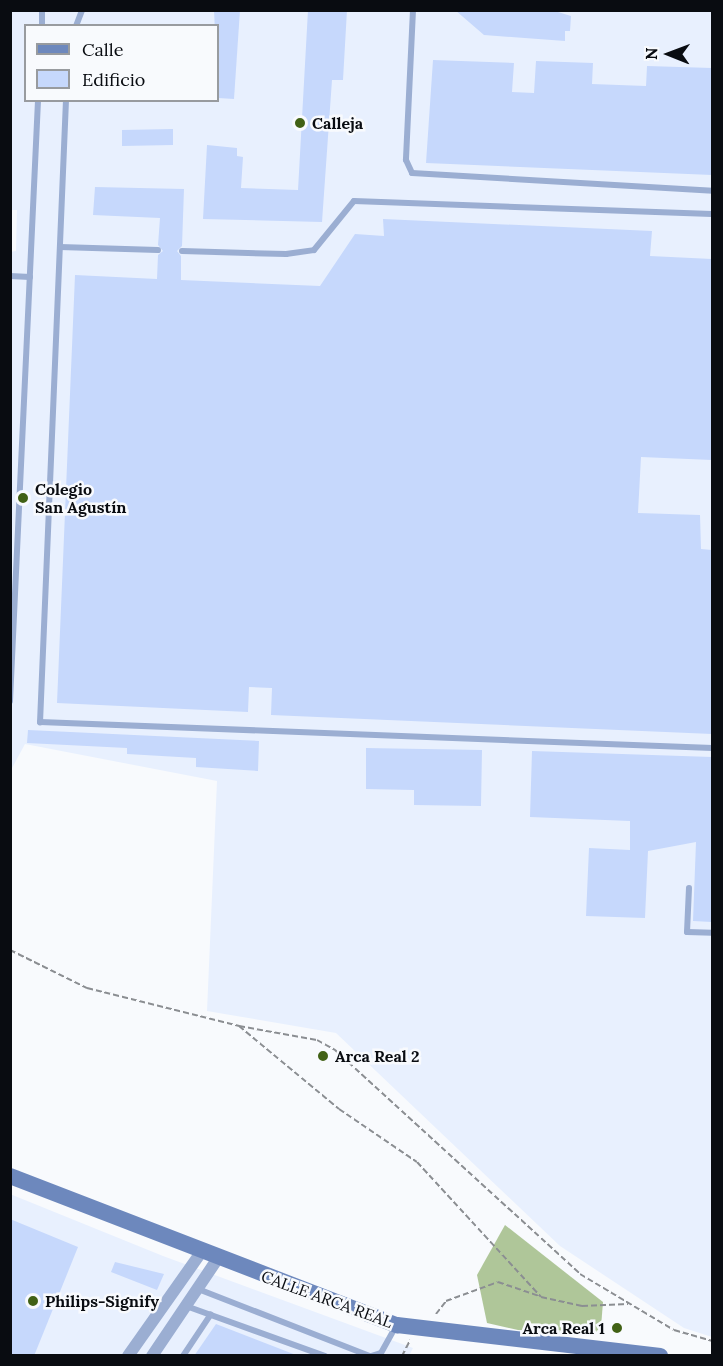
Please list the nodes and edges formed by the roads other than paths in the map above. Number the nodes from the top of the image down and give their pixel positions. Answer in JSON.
{"nodes":[{"id":1,"x":413,"y":10,"type":"edge"},
{"id":2,"x":38,"y":102,"type":"edge"},
{"id":3,"x":66,"y":102,"type":"edge"},
{"id":4,"x":712,"y":191,"type":"edge"},
{"id":5,"x":712,"y":214,"type":"edge"},
{"id":6,"x":60,"y":247,"type":"junction"},
{"id":7,"x":158,"y":250,"type":"dead end"},
{"id":8,"x":182,"y":251,"type":"dead end"},
{"id":9,"x":10,"y":276,"type":"edge"},
{"id":10,"x":30,"y":277,"type":"junction"},
{"id":11,"x":10,"y":701,"type":"edge"},
{"id":12,"x":712,"y":748,"type":"edge"},
{"id":13,"x":689,"y":888,"type":"dead end"},
{"id":14,"x":712,"y":933,"type":"edge"},
{"id":15,"x":10,"y":1176,"type":"edge"},
{"id":16,"x":202,"y":1251,"type":"junction"},
{"id":17,"x":218,"y":1258,"type":"junction"},
{"id":18,"x":197,"y":1289,"type":"junction"},
{"id":19,"x":186,"y":1306,"type":"junction"},
{"id":20,"x":211,"y":1314,"type":"junction"},
{"id":21,"x":397,"y":1325,"type":"junction"},
{"id":22,"x":128,"y":1356,"type":"edge"},
{"id":23,"x":152,"y":1356,"type":"edge"},
{"id":24,"x":183,"y":1356,"type":"edge"},
{"id":25,"x":325,"y":1356,"type":"edge"},
{"id":26,"x":370,"y":1356,"type":"edge"},
{"id":27,"x":660,"y":1356,"type":"edge"}],
"edges":[{"from":1,"to":4,"type":"lane"},
{"from":2,"to":10,"type":"lane"},
{"from":3,"to":6,"type":"lane"},
{"from":5,"to":8,"type":"lane"},
{"from":6,"to":7,"type":"lane"},
{"from":6,"to":12,"type":"lane"},
{"from":9,"to":10,"type":"lane"},
{"from":10,"to":11,"type":"lane"},
{"from":13,"to":14,"type":"lane"},
{"from":15,"to":16,"type":"street","name":"CALLE ARCA REAL"},
{"from":16,"to":17,"type":"street","name":"CALLE ARCA REAL"},
{"from":16,"to":22,"type":"street"},
{"from":17,"to":18,"type":"street"},
{"from":17,"to":21,"type":"street","name":"CALLE ARCA REAL"},
{"from":18,"to":19,"type":"street"},
{"from":18,"to":26,"type":"lane"},
{"from":19,"to":20,"type":"lane"},
{"from":19,"to":23,"type":"street"},
{"from":20,"to":24,"type":"lane"},
{"from":20,"to":25,"type":"lane"},
{"from":21,"to":26,"type":"lane"},
{"from":21,"to":27,"type":"street","name":"CALLE ARCA REAL"}]}
